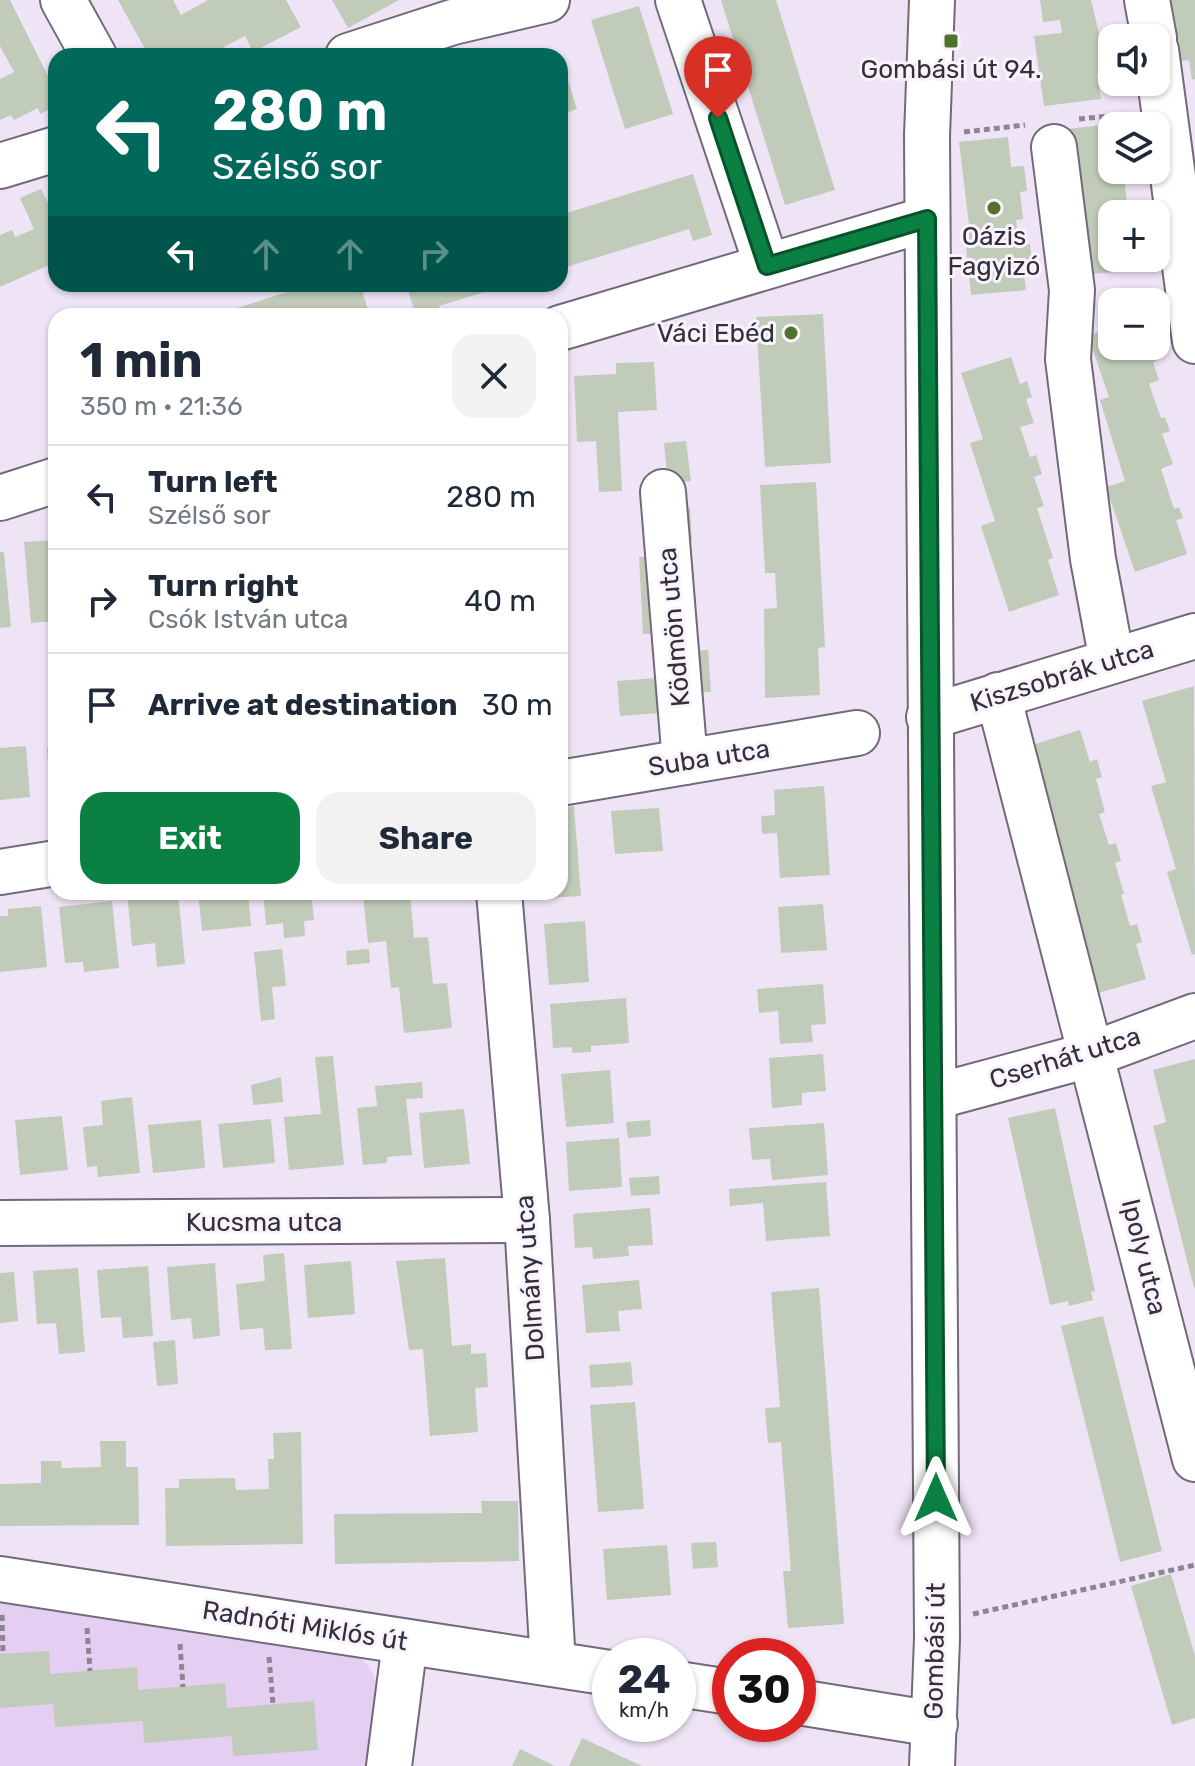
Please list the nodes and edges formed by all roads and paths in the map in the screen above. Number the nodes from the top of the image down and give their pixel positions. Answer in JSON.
{"nodes":[{"id":1,"x":63,"y":0,"type":"edge"},
{"id":2,"x":547,"y":0,"type":"edge"},
{"id":3,"x":678,"y":0,"type":"edge"},
{"id":4,"x":932,"y":0,"type":"edge"},
{"id":5,"x":1147,"y":0,"type":"edge"},
{"id":6,"x":447,"y":11,"type":"edge"},
{"id":7,"x":1151,"y":24,"type":"edge"},
{"id":8,"x":90,"y":48,"type":"edge"},
{"id":9,"x":366,"y":48,"type":"edge"},
{"id":10,"x":1162,"y":96,"type":"edge"},
{"id":11,"x":983,"y":130,"type":"dead end"},
{"id":12,"x":1044,"y":136,"type":"joint"},
{"id":13,"x":48,"y":151,"type":"edge"},
{"id":14,"x":0,"y":166,"type":"edge"},
{"id":15,"x":927,"y":219,"type":"junction"},
{"id":16,"x":767,"y":266,"type":"junction"},
{"id":17,"x":568,"y":326,"type":"edge"},
{"id":18,"x":1195,"y":341,"type":"edge"},
{"id":19,"x":48,"y":483,"type":"edge"},
{"id":20,"x":663,"y":492,"type":"dead end"},
{"id":21,"x":0,"y":498,"type":"edge"},
{"id":22,"x":1195,"y":636,"type":"edge"},
{"id":23,"x":1112,"y":661,"type":"junction"},
{"id":24,"x":998,"y":695,"type":"junction"},
{"id":25,"x":929,"y":717,"type":"junction"},
{"id":26,"x":857,"y":733,"type":"dead end"},
{"id":27,"x":685,"y":762,"type":"junction"},
{"id":28,"x":568,"y":782,"type":"edge"},
{"id":29,"x":48,"y":864,"type":"edge"},
{"id":30,"x":0,"y":872,"type":"edge"},
{"id":31,"x":500,"y":900,"type":"edge"},
{"id":32,"x":1195,"y":1016,"type":"edge"},
{"id":33,"x":1093,"y":1054,"type":"junction"},
{"id":34,"x":934,"y":1097,"type":"junction"},
{"id":35,"x":527,"y":1220,"type":"junction"},
{"id":36,"x":0,"y":1223,"type":"edge"},
{"id":37,"x":1195,"y":1459,"type":"edge"},
{"id":38,"x":1195,"y":1565,"type":"edge"},
{"id":39,"x":1,"y":1593,"type":"edge"},
{"id":40,"x":86,"y":1621,"type":"dead end"},
{"id":41,"x":936,"y":1622,"type":"junction"},
{"id":42,"x":180,"y":1635,"type":"dead end"},
{"id":43,"x":405,"y":1642,"type":"junction"},
{"id":44,"x":268,"y":1649,"type":"dead end"},
{"id":45,"x":3,"y":1654,"type":"dead end"},
{"id":46,"x":553,"y":1664,"type":"junction"},
{"id":47,"x":592,"y":1670,"type":"edge"},
{"id":48,"x":90,"y":1671,"type":"dead end"},
{"id":49,"x":183,"y":1687,"type":"dead end"},
{"id":50,"x":273,"y":1704,"type":"dead end"},
{"id":51,"x":816,"y":1708,"type":"edge"},
{"id":52,"x":934,"y":1745,"type":"edge"},
{"id":53,"x":389,"y":1766,"type":"edge"}],
"edges":[{"from":1,"to":8,"type":"street"},
{"from":2,"to":6,"type":"street"},
{"from":3,"to":16,"type":"street"},
{"from":4,"to":15,"type":"street","name":"Gombási út"},
{"from":5,"to":7,"type":"street"},
{"from":6,"to":9,"type":"street"},
{"from":10,"to":18,"type":"street"},
{"from":11,"to":12,"type":"path"},
{"from":12,"to":23,"type":"street"},
{"from":13,"to":14,"type":"street"},
{"from":15,"to":16,"type":"street"},
{"from":15,"to":25,"type":"street","name":"Gombási út"},
{"from":16,"to":17,"type":"street"},
{"from":19,"to":21,"type":"street"},
{"from":20,"to":27,"type":"street","name":"Ködmön utca"},
{"from":22,"to":23,"type":"street","name":"Kiszsobrák utca"},
{"from":23,"to":24,"type":"street","name":"Kiszsobrák utca"},
{"from":24,"to":25,"type":"street","name":"Kiszsobrák utca"},
{"from":24,"to":33,"type":"street","name":"Ipoly utca"},
{"from":25,"to":34,"type":"street","name":"Gombási út"},
{"from":26,"to":27,"type":"street","name":"Suba utca"},
{"from":27,"to":28,"type":"street","name":"Suba utca"},
{"from":29,"to":30,"type":"street"},
{"from":31,"to":35,"type":"street","name":"Dolmány utca"},
{"from":32,"to":33,"type":"street","name":"Cserhát utca"},
{"from":33,"to":34,"type":"street","name":"Cserhát utca"},
{"from":33,"to":37,"type":"street","name":"Ipoly utca"},
{"from":34,"to":41,"type":"street","name":"Gombási út"},
{"from":35,"to":36,"type":"street","name":"Kucsma utca"},
{"from":35,"to":46,"type":"street","name":"Dolmány utca"},
{"from":38,"to":41,"type":"path"},
{"from":39,"to":43,"type":"street","name":"Radnóti Miklós út"},
{"from":39,"to":45,"type":"path"},
{"from":40,"to":48,"type":"path"},
{"from":41,"to":52,"type":"street","name":"Gombási út"},
{"from":42,"to":49,"type":"path"},
{"from":43,"to":46,"type":"street","name":"Radnóti Miklós út"},
{"from":43,"to":53,"type":"street"},
{"from":44,"to":50,"type":"path"},
{"from":46,"to":47,"type":"street","name":"Radnóti Miklós út"},
{"from":51,"to":52,"type":"street"}]}
